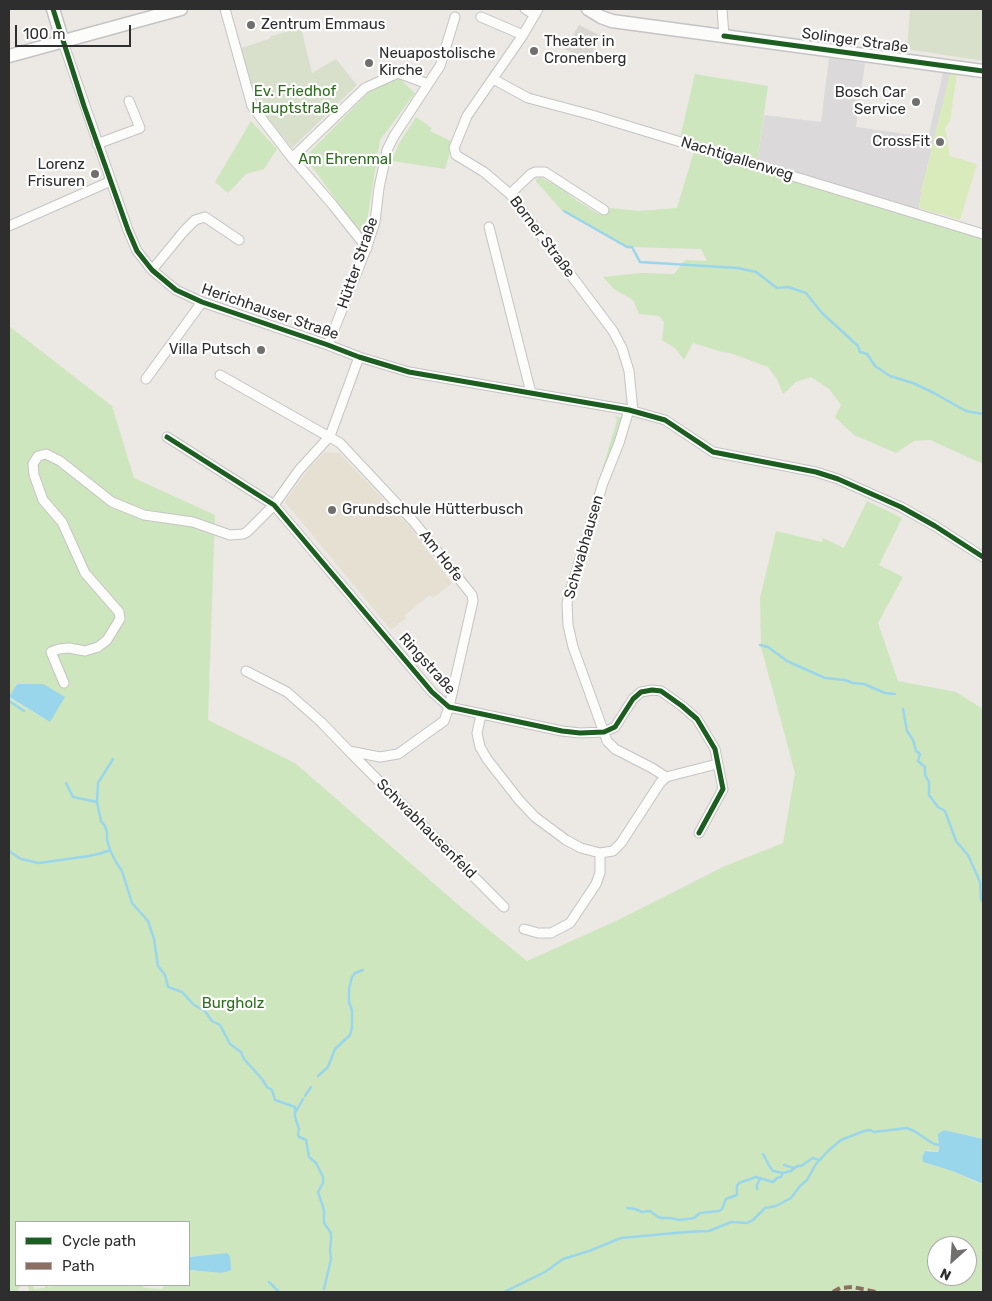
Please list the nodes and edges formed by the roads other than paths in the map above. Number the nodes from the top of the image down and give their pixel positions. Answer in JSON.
{"nodes":[{"id":1,"x":54,"y":9,"type":"edge"},
{"id":2,"x":181,"y":9,"type":"edge"},
{"id":3,"x":225,"y":9,"type":"edge"},
{"id":4,"x":525,"y":9,"type":"edge"},
{"id":5,"x":590,"y":9,"type":"edge"},
{"id":6,"x":722,"y":9,"type":"edge"},
{"id":7,"x":537,"y":12,"type":"edge"},
{"id":8,"x":481,"y":16,"type":"dead end"},
{"id":9,"x":454,"y":17,"type":"dead end"},
{"id":10,"x":523,"y":36,"type":"junction"},
{"id":11,"x":724,"y":36,"type":"junction"},
{"id":12,"x":63,"y":42,"type":"junction"},
{"id":13,"x":9,"y":56,"type":"edge"},
{"id":14,"x":983,"y":71,"type":"edge"},
{"id":15,"x":493,"y":79,"type":"junction"},
{"id":16,"x":428,"y":84,"type":"junction"},
{"id":17,"x":128,"y":102,"type":"dead end"},
{"id":18,"x":97,"y":144,"type":"junction"},
{"id":19,"x":292,"y":158,"type":"junction"},
{"id":20,"x":111,"y":181,"type":"junction"},
{"id":21,"x":510,"y":194,"type":"junction"},
{"id":22,"x":604,"y":210,"type":"dead end"},
{"id":23,"x":9,"y":226,"type":"edge"},
{"id":24,"x":489,"y":227,"type":"dead end"},
{"id":25,"x":983,"y":234,"type":"edge"},
{"id":26,"x":239,"y":240,"type":"dead end"},
{"id":27,"x":367,"y":248,"type":"junction"},
{"id":28,"x":152,"y":270,"type":"junction"},
{"id":29,"x":202,"y":302,"type":"junction"},
{"id":30,"x":328,"y":345,"type":"junction"},
{"id":31,"x":358,"y":358,"type":"junction"},
{"id":32,"x":220,"y":375,"type":"dead end"},
{"id":33,"x":146,"y":379,"type":"dead end"},
{"id":34,"x":531,"y":393,"type":"junction"},
{"id":35,"x":631,"y":410,"type":"junction"},
{"id":36,"x":330,"y":436,"type":"junction"},
{"id":37,"x":167,"y":437,"type":"dead end"},
{"id":38,"x":274,"y":505,"type":"junction"},
{"id":39,"x":983,"y":557,"type":"edge"},
{"id":40,"x":246,"y":671,"type":"dead end"},
{"id":41,"x":64,"y":683,"type":"dead end"},
{"id":42,"x":449,"y":707,"type":"junction"},
{"id":43,"x":481,"y":714,"type":"junction"},
{"id":44,"x":604,"y":732,"type":"junction"},
{"id":45,"x":349,"y":751,"type":"junction"},
{"id":46,"x":717,"y":764,"type":"junction"},
{"id":47,"x":666,"y":777,"type":"junction"},
{"id":48,"x":699,"y":833,"type":"dead end"},
{"id":49,"x":600,"y":854,"type":"junction"},
{"id":50,"x":504,"y":907,"type":"dead end"},
{"id":51,"x":524,"y":930,"type":"dead end"}],
"edges":[{"from":1,"to":12,"type":"main road"},
{"from":2,"to":12,"type":"main road"},
{"from":3,"to":19,"type":"street"},
{"from":4,"to":7,"type":"street"},
{"from":5,"to":11,"type":"main road","name":"Solinger Straße"},
{"from":6,"to":11,"type":"street"},
{"from":7,"to":10,"type":"street","name":"Borner Straße"},
{"from":8,"to":10,"type":"street"},
{"from":9,"to":16,"type":"street","name":"Hütter Straße"},
{"from":10,"to":15,"type":"street","name":"Borner Straße"},
{"from":11,"to":14,"type":"main road","name":"Solinger Straße"},
{"from":12,"to":13,"type":"main road"},
{"from":12,"to":18,"type":"street","name":"Herichhauser Straße"},
{"from":15,"to":21,"type":"street","name":"Borner Straße"},
{"from":15,"to":25,"type":"street","name":"Nachtigallenweg"},
{"from":16,"to":19,"type":"street"},
{"from":16,"to":27,"type":"street","name":"Hütter Straße"},
{"from":17,"to":18,"type":"street"},
{"from":18,"to":20,"type":"street","name":"Herichhauser Straße"},
{"from":19,"to":27,"type":"street"},
{"from":20,"to":23,"type":"street"},
{"from":20,"to":28,"type":"street","name":"Herichhauser Straße"},
{"from":21,"to":22,"type":"street"},
{"from":21,"to":35,"type":"street","name":"Borner Straße"},
{"from":24,"to":34,"type":"street"},
{"from":26,"to":28,"type":"street"},
{"from":27,"to":30,"type":"street","name":"Hütter Straße"},
{"from":28,"to":29,"type":"street","name":"Herichhauser Straße"},
{"from":29,"to":30,"type":"street","name":"Herichhauser Straße"},
{"from":29,"to":33,"type":"street","name":"Herichhauser Straße"},
{"from":30,"to":31,"type":"street","name":"Herichhauser Straße"},
{"from":31,"to":34,"type":"street","name":"Herichhauser Straße"},
{"from":31,"to":36,"type":"street"},
{"from":32,"to":36,"type":"street","name":"Am Hofe"},
{"from":34,"to":35,"type":"street","name":"Herichhauser Straße"},
{"from":35,"to":39,"type":"street","name":"Herichhauser Straße"},
{"from":35,"to":44,"type":"street","name":"Schwabhausen"},
{"from":36,"to":38,"type":"street"},
{"from":36,"to":42,"type":"street","name":"Am Hofe"},
{"from":37,"to":38,"type":"street","name":"Ringstraße"},
{"from":38,"to":41,"type":"street"},
{"from":38,"to":42,"type":"street","name":"Ringstraße"},
{"from":40,"to":45,"type":"street","name":"Schwabhausenfeld"},
{"from":42,"to":43,"type":"street","name":"Ringstraße"},
{"from":42,"to":45,"type":"street","name":"Schwabhausenfeld"},
{"from":43,"to":44,"type":"street","name":"Ringstraße"},
{"from":43,"to":49,"type":"street"},
{"from":44,"to":46,"type":"street"},
{"from":44,"to":47,"type":"street","name":"Schwabhausen"},
{"from":45,"to":50,"type":"street","name":"Schwabhausenfeld"},
{"from":46,"to":47,"type":"street"},
{"from":46,"to":48,"type":"street"},
{"from":47,"to":49,"type":"street"},
{"from":49,"to":51,"type":"street"}]}
